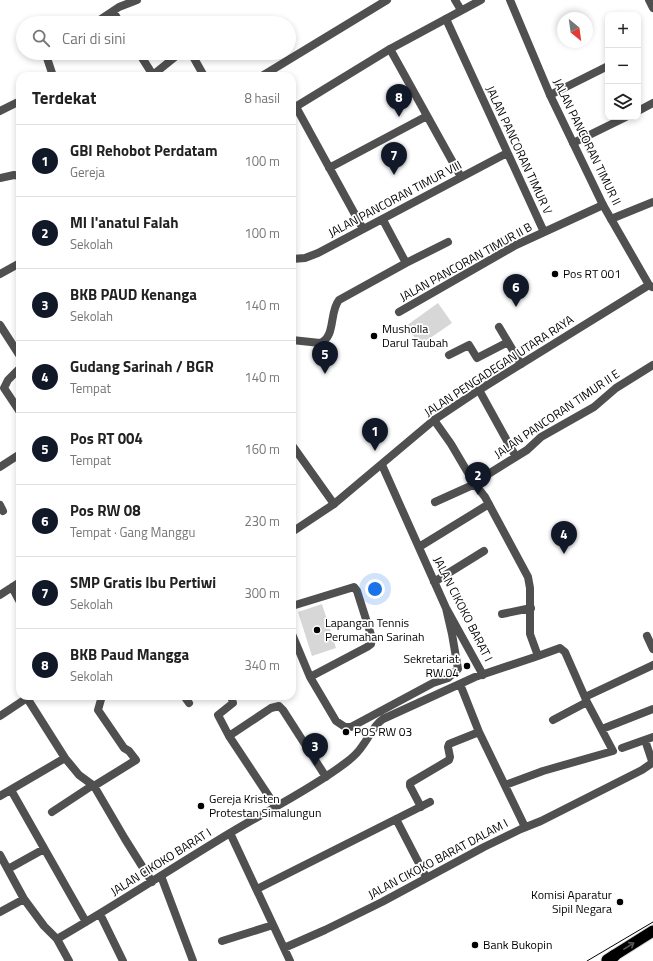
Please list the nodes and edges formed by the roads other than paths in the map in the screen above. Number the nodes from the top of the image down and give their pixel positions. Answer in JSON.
{"nodes":[{"id":1,"x":137,"y":0,"type":"edge"},
{"id":2,"x":387,"y":0,"type":"edge"},
{"id":3,"x":455,"y":0,"type":"edge"},
{"id":4,"x":481,"y":0,"type":"edge"},
{"id":5,"x":510,"y":0,"type":"edge"},
{"id":6,"x":649,"y":0,"type":"edge"},
{"id":7,"x":116,"y":6,"type":"edge"},
{"id":8,"x":653,"y":8,"type":"edge"},
{"id":9,"x":461,"y":10,"type":"junction"},
{"id":10,"x":104,"y":16,"type":"edge"},
{"id":11,"x":118,"y":16,"type":"edge"},
{"id":12,"x":446,"y":19,"type":"junction"},
{"id":13,"x":390,"y":49,"type":"junction"},
{"id":14,"x":296,"y":55,"type":"edge"},
{"id":15,"x":48,"y":60,"type":"edge"},
{"id":16,"x":143,"y":60,"type":"edge"},
{"id":17,"x":171,"y":60,"type":"edge"},
{"id":18,"x":195,"y":60,"type":"edge"},
{"id":19,"x":288,"y":60,"type":"edge"},
{"id":20,"x":605,"y":68,"type":"edge"},
{"id":21,"x":52,"y":72,"type":"edge"},
{"id":22,"x":151,"y":72,"type":"edge"},
{"id":23,"x":156,"y":72,"type":"edge"},
{"id":24,"x":202,"y":72,"type":"edge"},
{"id":25,"x":269,"y":72,"type":"edge"},
{"id":26,"x":550,"y":95,"type":"junction"},
{"id":27,"x":16,"y":103,"type":"edge"},
{"id":28,"x":653,"y":103,"type":"edge"},
{"id":29,"x":296,"y":107,"type":"edge"},
{"id":30,"x":641,"y":109,"type":"edge"},
{"id":31,"x":0,"y":110,"type":"edge"},
{"id":32,"x":296,"y":111,"type":"edge"},
{"id":33,"x":427,"y":116,"type":"junction"},
{"id":34,"x":620,"y":120,"type":"edge"},
{"id":35,"x":573,"y":143,"type":"junction"},
{"id":36,"x":507,"y":152,"type":"junction"},
{"id":37,"x":329,"y":168,"type":"junction"},
{"id":38,"x":16,"y":175,"type":"edge"},
{"id":39,"x":461,"y":177,"type":"junction"},
{"id":40,"x":0,"y":178,"type":"edge"},
{"id":41,"x":653,"y":202,"type":"edge"},
{"id":42,"x":603,"y":205,"type":"junction"},
{"id":43,"x":611,"y":219,"type":"junction"},
{"id":44,"x":383,"y":220,"type":"junction"},
{"id":45,"x":363,"y":229,"type":"junction"},
{"id":46,"x":544,"y":232,"type":"junction"},
{"id":47,"x":448,"y":242,"type":"dead end"},
{"id":48,"x":296,"y":259,"type":"edge"},
{"id":49,"x":406,"y":263,"type":"junction"},
{"id":50,"x":16,"y":265,"type":"edge"},
{"id":51,"x":0,"y":274,"type":"edge"},
{"id":52,"x":652,"y":285,"type":"edge"},
{"id":53,"x":399,"y":312,"type":"dead end"},
{"id":54,"x":0,"y":324,"type":"edge"},
{"id":55,"x":499,"y":327,"type":"dead end"},
{"id":56,"x":296,"y":340,"type":"edge"},
{"id":57,"x":508,"y":342,"type":"junction"},
{"id":58,"x":16,"y":350,"type":"edge"},
{"id":59,"x":449,"y":355,"type":"dead end"},
{"id":60,"x":521,"y":364,"type":"junction"},
{"id":61,"x":653,"y":365,"type":"edge"},
{"id":62,"x":16,"y":372,"type":"edge"},
{"id":63,"x":479,"y":390,"type":"junction"},
{"id":64,"x":16,"y":406,"type":"edge"},
{"id":65,"x":434,"y":420,"type":"junction"},
{"id":66,"x":296,"y":451,"type":"edge"},
{"id":67,"x":16,"y":457,"type":"edge"},
{"id":68,"x":516,"y":457,"type":"junction"},
{"id":69,"x":382,"y":465,"type":"junction"},
{"id":70,"x":0,"y":467,"type":"edge"},
{"id":71,"x":475,"y":484,"type":"junction"},
{"id":72,"x":435,"y":502,"type":"dead end"},
{"id":73,"x":334,"y":504,"type":"junction"},
{"id":74,"x":489,"y":504,"type":"junction"},
{"id":75,"x":296,"y":529,"type":"edge"},
{"id":76,"x":419,"y":547,"type":"junction"},
{"id":77,"x":484,"y":552,"type":"dead end"},
{"id":78,"x":434,"y":582,"type":"junction"},
{"id":79,"x":16,"y":584,"type":"edge"},
{"id":80,"x":12,"y":587,"type":"junction"},
{"id":81,"x":16,"y":594,"type":"edge"},
{"id":82,"x":0,"y":595,"type":"edge"},
{"id":83,"x":296,"y":605,"type":"edge"},
{"id":84,"x":446,"y":608,"type":"junction"},
{"id":85,"x":530,"y":608,"type":"junction"},
{"id":86,"x":502,"y":614,"type":"dead end"},
{"id":87,"x":647,"y":636,"type":"dead end"},
{"id":88,"x":296,"y":644,"type":"edge"},
{"id":89,"x":653,"y":649,"type":"edge"},
{"id":90,"x":538,"y":656,"type":"junction"},
{"id":91,"x":653,"y":665,"type":"edge"},
{"id":92,"x":483,"y":674,"type":"junction"},
{"id":93,"x":310,"y":677,"type":"junction"},
{"id":94,"x":460,"y":684,"type":"junction"},
{"id":95,"x":24,"y":700,"type":"edge"},
{"id":96,"x":30,"y":700,"type":"edge"},
{"id":97,"x":102,"y":700,"type":"edge"},
{"id":98,"x":187,"y":700,"type":"edge"},
{"id":99,"x":232,"y":700,"type":"edge"},
{"id":100,"x":586,"y":700,"type":"junction"},
{"id":101,"x":189,"y":703,"type":"dead end"},
{"id":102,"x":653,"y":709,"type":"edge"},
{"id":103,"x":0,"y":716,"type":"edge"},
{"id":104,"x":553,"y":720,"type":"dead end"},
{"id":105,"x":602,"y":729,"type":"junction"},
{"id":106,"x":479,"y":732,"type":"junction"},
{"id":107,"x":229,"y":736,"type":"junction"},
{"id":108,"x":649,"y":738,"type":"edge"},
{"id":109,"x":622,"y":748,"type":"dead end"},
{"id":110,"x":65,"y":758,"type":"junction"},
{"id":111,"x":326,"y":776,"type":"junction"},
{"id":112,"x":505,"y":785,"type":"junction"},
{"id":113,"x":93,"y":786,"type":"junction"},
{"id":114,"x":11,"y":790,"type":"junction"},
{"id":115,"x":0,"y":796,"type":"edge"},
{"id":116,"x":430,"y":802,"type":"dead end"},
{"id":117,"x":276,"y":807,"type":"junction"},
{"id":118,"x":421,"y":807,"type":"junction"},
{"id":119,"x":52,"y":812,"type":"dead end"},
{"id":120,"x":396,"y":819,"type":"junction"},
{"id":121,"x":525,"y":827,"type":"junction"},
{"id":122,"x":230,"y":833,"type":"junction"},
{"id":123,"x":44,"y":848,"type":"junction"},
{"id":124,"x":0,"y":855,"type":"edge"},
{"id":125,"x":8,"y":869,"type":"junction"},
{"id":126,"x":161,"y":876,"type":"junction"},
{"id":127,"x":426,"y":877,"type":"junction"},
{"id":128,"x":152,"y":882,"type":"junction"},
{"id":129,"x":257,"y":889,"type":"junction"},
{"id":130,"x":24,"y":899,"type":"junction"},
{"id":131,"x":0,"y":912,"type":"edge"},
{"id":132,"x":100,"y":914,"type":"junction"},
{"id":133,"x":86,"y":922,"type":"junction"},
{"id":134,"x":273,"y":925,"type":"junction"},
{"id":135,"x":653,"y":931,"type":"edge"},
{"id":136,"x":57,"y":939,"type":"junction"},
{"id":137,"x":222,"y":942,"type":"dead end"},
{"id":138,"x":284,"y":948,"type":"junction"},
{"id":139,"x":609,"y":959,"type":"edge"},
{"id":140,"x":69,"y":961,"type":"edge"},
{"id":141,"x":123,"y":961,"type":"edge"},
{"id":142,"x":193,"y":961,"type":"edge"},
{"id":143,"x":290,"y":961,"type":"edge"}],
"edges":[{"from":1,"to":7,"type":"street"},
{"from":2,"to":14,"type":"street"},
{"from":3,"to":9,"type":"street"},
{"from":4,"to":9,"type":"street"},
{"from":5,"to":26,"type":"street","name":"JALAN PANCORAN TIMUR II"},
{"from":6,"to":8,"type":"street"},
{"from":7,"to":10,"type":"street"},
{"from":7,"to":11,"type":"street"},
{"from":9,"to":12,"type":"street"},
{"from":12,"to":13,"type":"street"},
{"from":12,"to":36,"type":"street","name":"JALAN PANCORAN TIMUR V"},
{"from":13,"to":29,"type":"street"},
{"from":13,"to":33,"type":"street"},
{"from":15,"to":21,"type":"street"},
{"from":16,"to":22,"type":"street"},
{"from":17,"to":23,"type":"street"},
{"from":18,"to":24,"type":"street"},
{"from":19,"to":25,"type":"street"},
{"from":20,"to":26,"type":"street"},
{"from":26,"to":35,"type":"street","name":"JALAN PANCORAN TIMUR II"},
{"from":27,"to":31,"type":"street"},
{"from":28,"to":30,"type":"street"},
{"from":32,"to":37,"type":"street"},
{"from":33,"to":37,"type":"street"},
{"from":33,"to":39,"type":"street"},
{"from":34,"to":35,"type":"street"},
{"from":35,"to":42,"type":"street","name":"JALAN PANCORAN TIMUR II"},
{"from":36,"to":39,"type":"street","name":"JALAN PANCORAN TIMUR VIII"},
{"from":36,"to":46,"type":"street","name":"JALAN PANCORAN TIMUR V"},
{"from":37,"to":45,"type":"street"},
{"from":38,"to":40,"type":"street"},
{"from":39,"to":44,"type":"street","name":"JALAN PANCORAN TIMUR VIII"},
{"from":41,"to":43,"type":"street"},
{"from":42,"to":43,"type":"street","name":"JALAN PANCORAN TIMUR II"},
{"from":42,"to":46,"type":"street","name":"JALAN PANCORAN TIMUR V"},
{"from":43,"to":52,"type":"street","name":"JALAN PANCORAN TIMUR II"},
{"from":44,"to":45,"type":"street","name":"JALAN PANCORAN TIMUR VIII"},
{"from":44,"to":49,"type":"street"},
{"from":45,"to":48,"type":"street","name":"JALAN PANCORAN TIMUR VIII"},
{"from":46,"to":53,"type":"street","name":"JALAN PANCORAN TIMUR II B"},
{"from":47,"to":49,"type":"street"},
{"from":49,"to":56,"type":"street"},
{"from":50,"to":51,"type":"street"},
{"from":52,"to":60,"type":"street","name":"JALAN PENGADEGAN UTARA RAYA"},
{"from":54,"to":58,"type":"street"},
{"from":55,"to":57,"type":"street"},
{"from":57,"to":59,"type":"street"},
{"from":57,"to":60,"type":"street"},
{"from":60,"to":63,"type":"street","name":"JALAN PENGADEGAN UTARA RAYA"},
{"from":61,"to":68,"type":"street","name":"JALAN PANCORAN TIMUR II E"},
{"from":62,"to":64,"type":"street"},
{"from":63,"to":65,"type":"street","name":"JALAN PENGADEGAN UTARA RAYA"},
{"from":63,"to":68,"type":"street"},
{"from":65,"to":69,"type":"street","name":"JALAN PENGADEGAN UTARA RAYA"},
{"from":65,"to":71,"type":"street"},
{"from":66,"to":73,"type":"street"},
{"from":67,"to":70,"type":"street"},
{"from":68,"to":71,"type":"street","name":"JALAN PANCORAN TIMUR II E"},
{"from":69,"to":73,"type":"street","name":"JALAN PENGADEGAN UTARA RAYA"},
{"from":69,"to":76,"type":"street","name":"JALAN CIKOKO BARAT I"},
{"from":71,"to":72,"type":"street","name":"JALAN PANCORAN TIMUR II E"},
{"from":71,"to":74,"type":"street"},
{"from":73,"to":75,"type":"street","name":"JALAN PENGADEGAN UTARA RAYA"},
{"from":74,"to":76,"type":"street"},
{"from":74,"to":85,"type":"street"},
{"from":76,"to":78,"type":"street","name":"JALAN CIKOKO BARAT I"},
{"from":77,"to":78,"type":"street"},
{"from":78,"to":84,"type":"street","name":"JALAN CIKOKO BARAT I"},
{"from":79,"to":80,"type":"street"},
{"from":80,"to":81,"type":"street"},
{"from":80,"to":82,"type":"street"},
{"from":83,"to":93,"type":"street"},
{"from":84,"to":92,"type":"street","name":"JALAN CIKOKO BARAT I"},
{"from":84,"to":93,"type":"street"},
{"from":85,"to":86,"type":"street"},
{"from":85,"to":90,"type":"street"},
{"from":87,"to":89,"type":"street"},
{"from":88,"to":93,"type":"street"},
{"from":90,"to":92,"type":"street"},
{"from":90,"to":100,"type":"street"},
{"from":91,"to":100,"type":"street"},
{"from":92,"to":94,"type":"street","name":"JALAN CIKOKO BARAT I"},
{"from":94,"to":106,"type":"street","name":"JALAN CIKOKO BARAT DALAM I"},
{"from":94,"to":111,"type":"street","name":"JALAN CIKOKO BARAT I"},
{"from":95,"to":103,"type":"street"},
{"from":96,"to":110,"type":"street"},
{"from":97,"to":113,"type":"street"},
{"from":98,"to":101,"type":"street"},
{"from":99,"to":107,"type":"street"},
{"from":100,"to":104,"type":"street"},
{"from":100,"to":105,"type":"street"},
{"from":102,"to":105,"type":"street"},
{"from":105,"to":112,"type":"street"},
{"from":106,"to":112,"type":"street","name":"JALAN CIKOKO BARAT DALAM I"},
{"from":106,"to":118,"type":"street"},
{"from":107,"to":111,"type":"street"},
{"from":107,"to":117,"type":"street"},
{"from":108,"to":109,"type":"street"},
{"from":108,"to":121,"type":"street"},
{"from":110,"to":113,"type":"street"},
{"from":110,"to":114,"type":"street"},
{"from":111,"to":117,"type":"street","name":"JALAN CIKOKO BARAT I"},
{"from":112,"to":121,"type":"street","name":"JALAN CIKOKO BARAT DALAM I"},
{"from":113,"to":119,"type":"street"},
{"from":113,"to":128,"type":"street"},
{"from":114,"to":115,"type":"street"},
{"from":114,"to":123,"type":"street"},
{"from":116,"to":118,"type":"street"},
{"from":117,"to":122,"type":"street","name":"JALAN CIKOKO BARAT I"},
{"from":118,"to":120,"type":"street"},
{"from":120,"to":127,"type":"street"},
{"from":120,"to":129,"type":"street"},
{"from":121,"to":127,"type":"street","name":"JALAN CIKOKO BARAT DALAM I"},
{"from":122,"to":126,"type":"street","name":"JALAN CIKOKO BARAT I"},
{"from":122,"to":129,"type":"street"},
{"from":123,"to":125,"type":"street"},
{"from":123,"to":133,"type":"street"},
{"from":124,"to":125,"type":"street"},
{"from":125,"to":130,"type":"street"},
{"from":126,"to":128,"type":"street","name":"JALAN CIKOKO BARAT I"},
{"from":126,"to":142,"type":"street"},
{"from":127,"to":138,"type":"street","name":"JALAN CIKOKO BARAT DALAM I"},
{"from":128,"to":132,"type":"street","name":"JALAN CIKOKO BARAT I"},
{"from":129,"to":134,"type":"street"},
{"from":130,"to":131,"type":"street"},
{"from":130,"to":136,"type":"street"},
{"from":132,"to":133,"type":"street","name":"JALAN CIKOKO BARAT I"},
{"from":132,"to":141,"type":"street"},
{"from":133,"to":136,"type":"street","name":"JALAN CIKOKO BARAT I"},
{"from":134,"to":137,"type":"street"},
{"from":134,"to":138,"type":"street"},
{"from":139,"to":135,"type":"highway","one_way":true},
{"from":136,"to":140,"type":"street"},
{"from":138,"to":143,"type":"street"}]}
